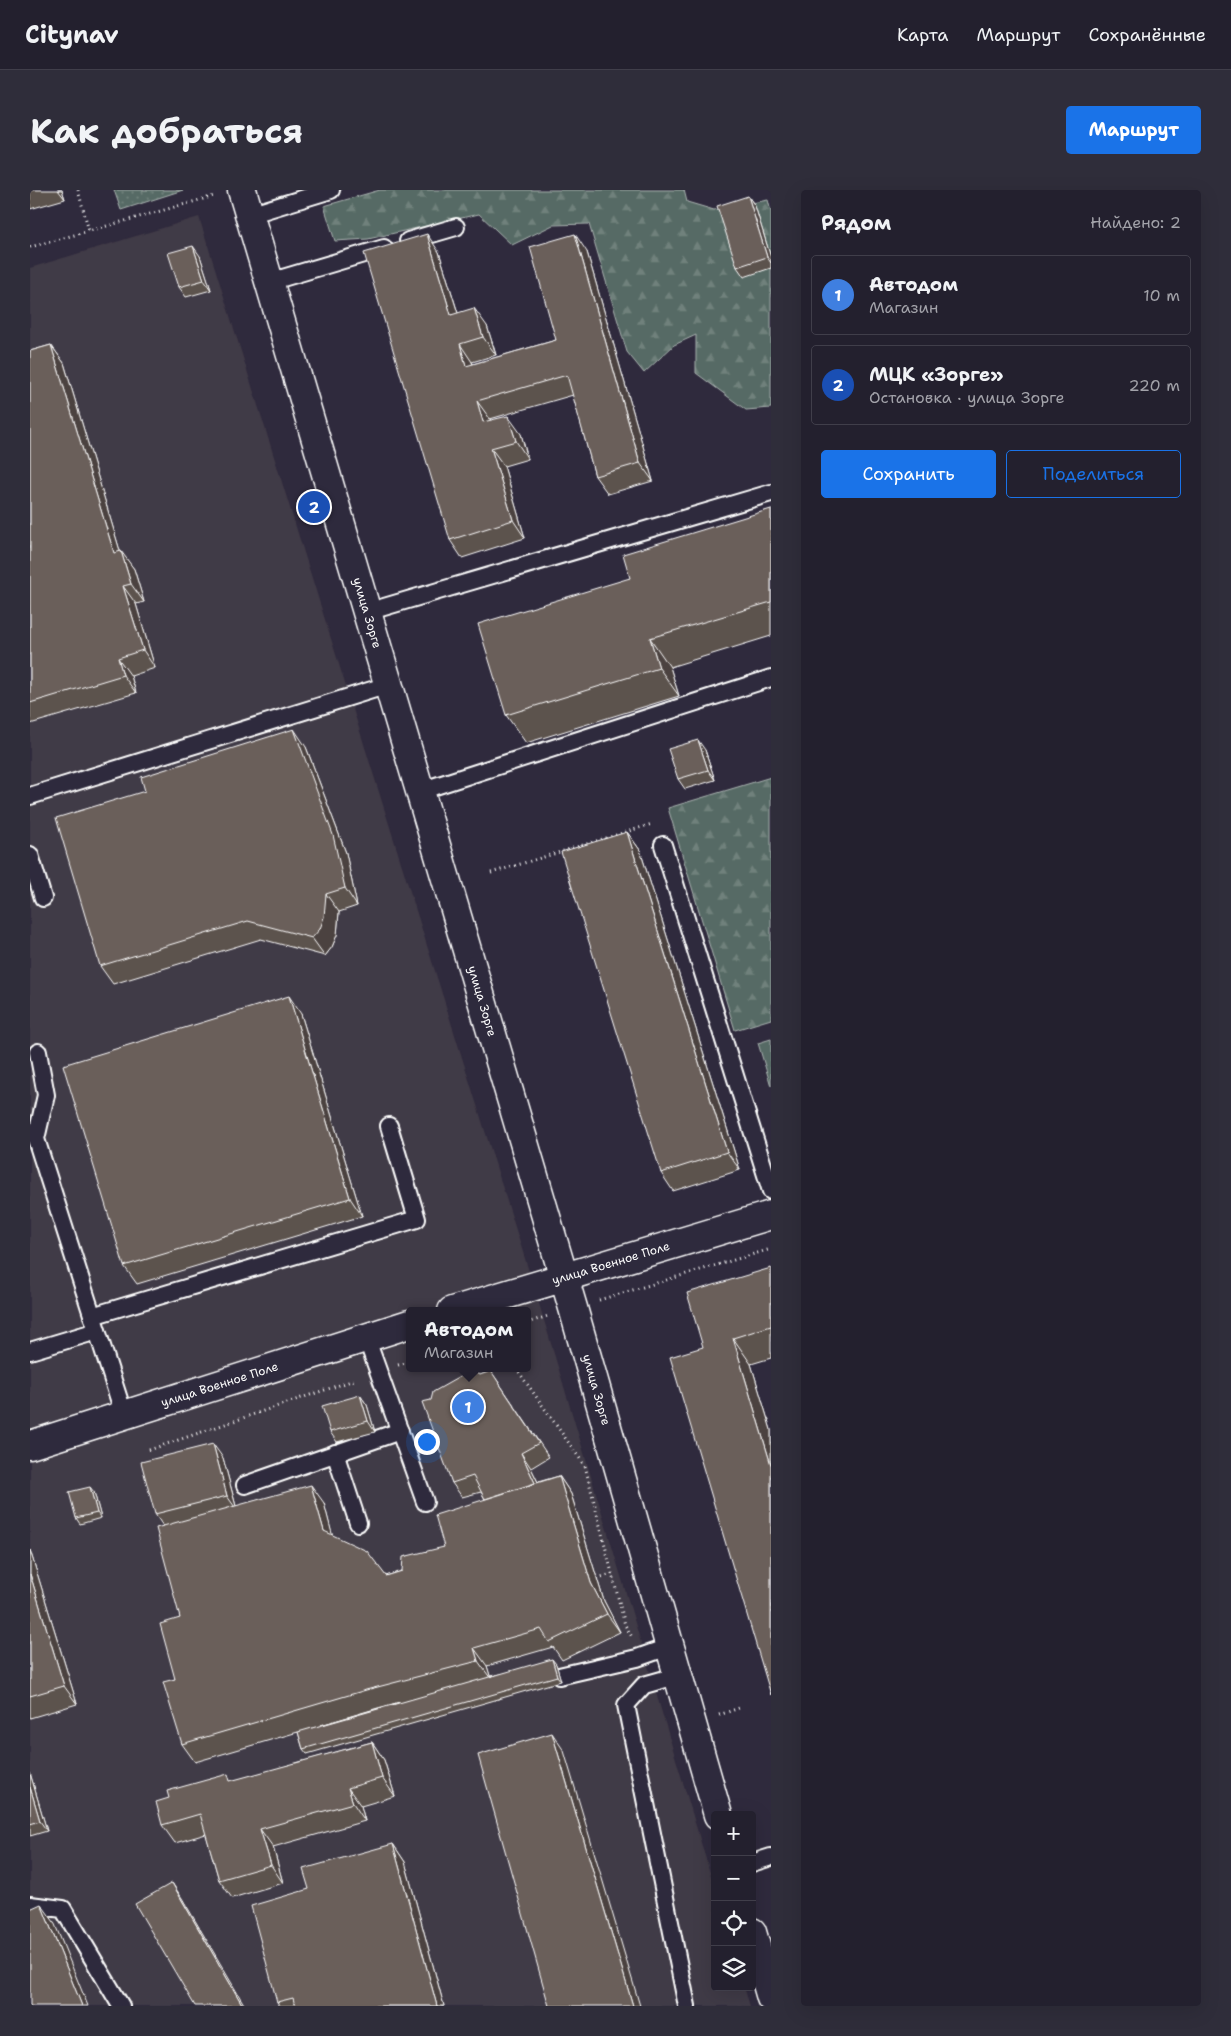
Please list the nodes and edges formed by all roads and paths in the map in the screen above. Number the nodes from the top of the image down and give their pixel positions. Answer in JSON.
{"nodes":[{"id":1,"x":78,"y":190,"type":"edge"},
{"id":2,"x":331,"y":190,"type":"edge"},
{"id":3,"x":237,"y":200,"type":"edge"},
{"id":4,"x":456,"y":227,"type":"dead end"},
{"id":5,"x":89,"y":231,"type":"junction"},
{"id":6,"x":30,"y":247,"type":"edge"},
{"id":7,"x":269,"y":282,"type":"junction"},
{"id":8,"x":771,"y":493,"type":"edge"},
{"id":9,"x":367,"y":612,"type":"junction"},
{"id":10,"x":771,"y":678,"type":"edge"},
{"id":11,"x":388,"y":685,"type":"junction"},
{"id":12,"x":420,"y":791,"type":"junction"},
{"id":13,"x":30,"y":796,"type":"edge"},
{"id":14,"x":663,"y":845,"type":"joint"},
{"id":15,"x":30,"y":855,"type":"edge"},
{"id":16,"x":490,"y":873,"type":"dead end"},
{"id":17,"x":43,"y":898,"type":"dead end"},
{"id":18,"x":38,"y":1052,"type":"dead end"},
{"id":19,"x":389,"y":1126,"type":"dead end"},
{"id":20,"x":771,"y":1191,"type":"edge"},
{"id":21,"x":771,"y":1215,"type":"edge"},
{"id":22,"x":771,"y":1249,"type":"edge"},
{"id":23,"x":562,"y":1277,"type":"junction"},
{"id":24,"x":465,"y":1307,"type":"edge"},
{"id":25,"x":572,"y":1308,"type":"junction"},
{"id":26,"x":531,"y":1322,"type":"edge"},
{"id":27,"x":95,"y":1324,"type":"junction"},
{"id":28,"x":406,"y":1325,"type":"edge"},
{"id":29,"x":366,"y":1337,"type":"junction"},
{"id":30,"x":30,"y":1351,"type":"edge"},
{"id":31,"x":406,"y":1363,"type":"edge"},
{"id":32,"x":378,"y":1372,"type":"junction"},
{"id":33,"x":519,"y":1372,"type":"edge"},
{"id":34,"x":124,"y":1414,"type":"junction"},
{"id":35,"x":400,"y":1431,"type":"junction"},
{"id":36,"x":30,"y":1445,"type":"edge"},
{"id":37,"x":149,"y":1450,"type":"dead end"},
{"id":38,"x":335,"y":1453,"type":"junction"},
{"id":39,"x":245,"y":1485,"type":"dead end"},
{"id":40,"x":425,"y":1502,"type":"dead end"},
{"id":41,"x":358,"y":1523,"type":"dead end"},
{"id":42,"x":612,"y":1574,"type":"junction"},
{"id":43,"x":596,"y":1578,"type":"dead end"},
{"id":44,"x":625,"y":1625,"type":"dead end"},
{"id":45,"x":668,"y":1647,"type":"junction"},
{"id":46,"x":559,"y":1676,"type":"edge"},
{"id":47,"x":676,"y":1676,"type":"junction"},
{"id":48,"x":717,"y":1811,"type":"edge"},
{"id":49,"x":771,"y":1858,"type":"edge"},
{"id":50,"x":756,"y":1862,"type":"edge"},
{"id":51,"x":30,"y":1905,"type":"edge"},
{"id":52,"x":756,"y":1946,"type":"edge"},
{"id":53,"x":771,"y":1998,"type":"edge"},
{"id":54,"x":121,"y":2006,"type":"edge"},
{"id":55,"x":687,"y":2006,"type":"edge"}],
"edges":[{"from":1,"to":5,"type":"path"},
{"from":2,"to":3,"type":"lane"},
{"from":3,"to":5,"type":"path"},
{"from":3,"to":7,"type":"street","name":"улица Зорге"},
{"from":4,"to":7,"type":"lane"},
{"from":5,"to":6,"type":"path"},
{"from":7,"to":9,"type":"street","name":"улица Зорге"},
{"from":8,"to":9,"type":"lane"},
{"from":9,"to":11,"type":"street","name":"улица Зорге"},
{"from":10,"to":12,"type":"lane"},
{"from":11,"to":12,"type":"street","name":"улица Зорге"},
{"from":11,"to":13,"type":"lane"},
{"from":12,"to":23,"type":"street","name":"улица Зорге"},
{"from":14,"to":16,"type":"path"},
{"from":14,"to":20,"type":"lane"},
{"from":15,"to":17,"type":"lane"},
{"from":18,"to":27,"type":"lane"},
{"from":19,"to":27,"type":"lane"},
{"from":21,"to":23,"type":"street","name":"улица Военное Поле"},
{"from":22,"to":25,"type":"path"},
{"from":23,"to":24,"type":"street","name":"улица Военное Поле"},
{"from":23,"to":25,"type":"street","name":"улица Зорге"},
{"from":25,"to":26,"type":"path"},
{"from":25,"to":45,"type":"street","name":"улица Зорге"},
{"from":27,"to":30,"type":"lane"},
{"from":27,"to":34,"type":"lane"},
{"from":28,"to":29,"type":"street","name":"улица Военное Поле"},
{"from":29,"to":32,"type":"lane"},
{"from":29,"to":34,"type":"street","name":"улица Военное Поле"},
{"from":31,"to":32,"type":"path"},
{"from":32,"to":35,"type":"lane"},
{"from":32,"to":37,"type":"path"},
{"from":33,"to":42,"type":"path"},
{"from":34,"to":36,"type":"street","name":"улица Военное Поле"},
{"from":35,"to":38,"type":"lane"},
{"from":35,"to":40,"type":"lane"},
{"from":38,"to":39,"type":"lane"},
{"from":38,"to":41,"type":"lane"},
{"from":42,"to":43,"type":"path"},
{"from":42,"to":44,"type":"path"},
{"from":45,"to":46,"type":"lane"},
{"from":45,"to":47,"type":"street","name":"улица Зорге"},
{"from":47,"to":48,"type":"street","name":"улица Зорге"},
{"from":47,"to":55,"type":"lane"},
{"from":49,"to":50,"type":"lane"},
{"from":51,"to":54,"type":"lane"},
{"from":52,"to":53,"type":"street"}]}
